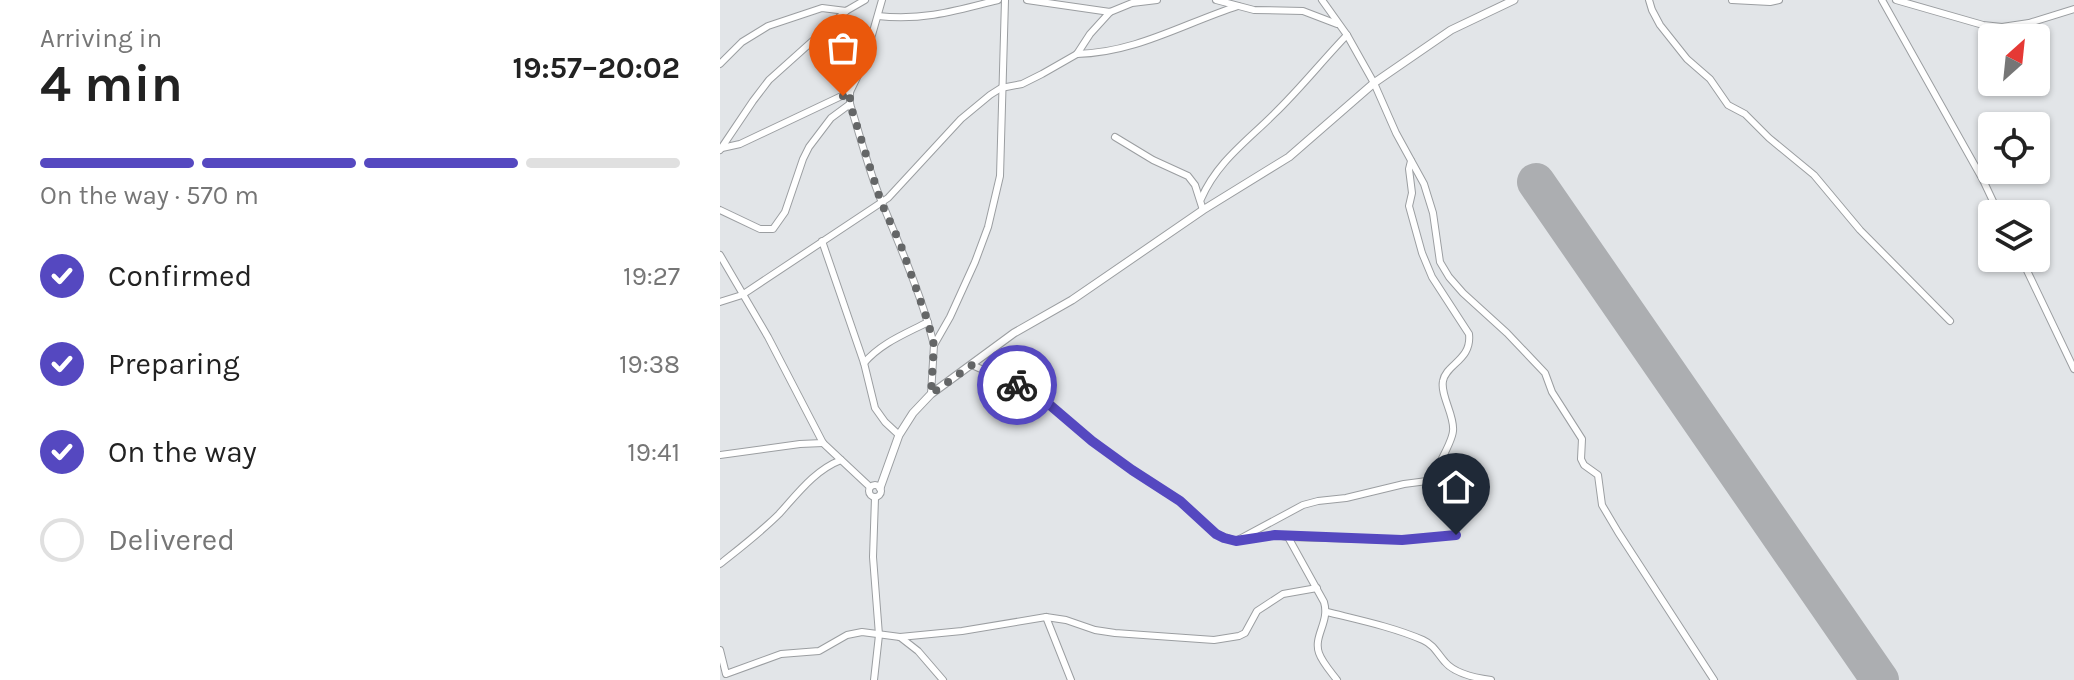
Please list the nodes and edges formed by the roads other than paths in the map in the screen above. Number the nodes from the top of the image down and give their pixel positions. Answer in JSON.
{"nodes":[{"id":1,"x":865,"y":0,"type":"edge"},
{"id":2,"x":882,"y":0,"type":"edge"},
{"id":3,"x":998,"y":0,"type":"edge"},
{"id":4,"x":1005,"y":0,"type":"edge"},
{"id":5,"x":1027,"y":0,"type":"edge"},
{"id":6,"x":1157,"y":0,"type":"edge"},
{"id":7,"x":1216,"y":0,"type":"edge"},
{"id":8,"x":1322,"y":0,"type":"edge"},
{"id":9,"x":1514,"y":0,"type":"edge"},
{"id":10,"x":1649,"y":0,"type":"edge"},
{"id":11,"x":1732,"y":0,"type":"edge"},
{"id":12,"x":1779,"y":0,"type":"edge"},
{"id":13,"x":1882,"y":0,"type":"edge"},
{"id":14,"x":1896,"y":0,"type":"edge"},
{"id":15,"x":1134,"y":2,"type":"edge"},
{"id":16,"x":1238,"y":6,"type":"junction"},
{"id":17,"x":2074,"y":9,"type":"edge"},
{"id":18,"x":846,"y":11,"type":"junction"},
{"id":19,"x":1110,"y":12,"type":"junction"},
{"id":20,"x":878,"y":16,"type":"junction"},
{"id":21,"x":1338,"y":25,"type":"junction"},
{"id":22,"x":1347,"y":35,"type":"junction"},
{"id":23,"x":1077,"y":54,"type":"junction"},
{"id":24,"x":720,"y":64,"type":"edge"},
{"id":25,"x":1374,"y":83,"type":"junction"},
{"id":26,"x":1001,"y":88,"type":"junction"},
{"id":27,"x":850,"y":92,"type":"junction"},
{"id":28,"x":850,"y":104,"type":"junction"},
{"id":29,"x":1115,"y":137,"type":"dead end"},
{"id":30,"x":721,"y":149,"type":"edge"},
{"id":31,"x":1411,"y":161,"type":"junction"},
{"id":32,"x":1201,"y":199,"type":"junction"},
{"id":33,"x":1992,"y":200,"type":"edge"},
{"id":34,"x":881,"y":202,"type":"junction"},
{"id":35,"x":720,"y":210,"type":"edge"},
{"id":36,"x":1203,"y":210,"type":"junction"},
{"id":37,"x":822,"y":241,"type":"junction"},
{"id":38,"x":720,"y":255,"type":"edge"},
{"id":39,"x":2028,"y":272,"type":"edge"},
{"id":40,"x":742,"y":295,"type":"junction"},
{"id":41,"x":720,"y":302,"type":"edge"},
{"id":42,"x":1950,"y":321,"type":"dead end"},
{"id":43,"x":928,"y":322,"type":"junction"},
{"id":44,"x":934,"y":345,"type":"junction"},
{"id":45,"x":864,"y":363,"type":"junction"},
{"id":46,"x":972,"y":365,"type":"junction"},
{"id":47,"x":2074,"y":369,"type":"edge"},
{"id":48,"x":931,"y":394,"type":"junction"},
{"id":49,"x":899,"y":435,"type":"junction"},
{"id":50,"x":823,"y":443,"type":"junction"},
{"id":51,"x":720,"y":455,"type":"edge"},
{"id":52,"x":841,"y":460,"type":"junction"},
{"id":53,"x":870,"y":487,"type":"junction"},
{"id":54,"x":880,"y":488,"type":"junction"},
{"id":55,"x":875,"y":498,"type":"junction"},
{"id":56,"x":1456,"y":535,"type":"dead end"},
{"id":57,"x":1288,"y":537,"type":"junction"},
{"id":58,"x":1236,"y":541,"type":"junction"},
{"id":59,"x":720,"y":564,"type":"edge"},
{"id":60,"x":1317,"y":588,"type":"junction"},
{"id":61,"x":1327,"y":612,"type":"junction"},
{"id":62,"x":1046,"y":617,"type":"junction"},
{"id":63,"x":879,"y":635,"type":"junction"},
{"id":64,"x":900,"y":637,"type":"junction"},
{"id":65,"x":720,"y":650,"type":"edge"},
{"id":66,"x":726,"y":677,"type":"edge"},
{"id":67,"x":874,"y":680,"type":"edge"},
{"id":68,"x":943,"y":680,"type":"edge"},
{"id":69,"x":1071,"y":680,"type":"edge"},
{"id":70,"x":1337,"y":680,"type":"edge"},
{"id":71,"x":1491,"y":680,"type":"edge"},
{"id":72,"x":1714,"y":680,"type":"edge"}],
"edges":[{"from":1,"to":18,"type":"street"},
{"from":2,"to":20,"type":"street"},
{"from":3,"to":20,"type":"street"},
{"from":4,"to":26,"type":"street"},
{"from":5,"to":19,"type":"street"},
{"from":6,"to":15,"type":"street"},
{"from":7,"to":16,"type":"street"},
{"from":8,"to":21,"type":"street"},
{"from":9,"to":25,"type":"street"},
{"from":10,"to":42,"type":"street"},
{"from":11,"to":12,"type":"street"},
{"from":13,"to":33,"type":"street"},
{"from":14,"to":17,"type":"street"},
{"from":15,"to":19,"type":"street"},
{"from":16,"to":21,"type":"street"},
{"from":16,"to":23,"type":"street"},
{"from":18,"to":24,"type":"street"},
{"from":18,"to":30,"type":"street"},
{"from":19,"to":23,"type":"street"},
{"from":20,"to":27,"type":"street"},
{"from":21,"to":22,"type":"street"},
{"from":22,"to":25,"type":"street"},
{"from":22,"to":32,"type":"street"},
{"from":23,"to":26,"type":"street"},
{"from":25,"to":31,"type":"street"},
{"from":25,"to":36,"type":"street"},
{"from":26,"to":34,"type":"street"},
{"from":26,"to":44,"type":"street"},
{"from":27,"to":28,"type":"street"},
{"from":27,"to":30,"type":"street"},
{"from":28,"to":34,"type":"street"},
{"from":28,"to":35,"type":"street"},
{"from":29,"to":32,"type":"street"},
{"from":31,"to":58,"type":"street"},
{"from":31,"to":72,"type":"street"},
{"from":32,"to":36,"type":"street"},
{"from":34,"to":37,"type":"street"},
{"from":34,"to":43,"type":"street"},
{"from":36,"to":46,"type":"street"},
{"from":37,"to":40,"type":"street"},
{"from":37,"to":45,"type":"street"},
{"from":38,"to":40,"type":"street"},
{"from":39,"to":47,"type":"street"},
{"from":40,"to":41,"type":"street"},
{"from":40,"to":50,"type":"street"},
{"from":43,"to":44,"type":"street"},
{"from":43,"to":45,"type":"street"},
{"from":44,"to":48,"type":"street"},
{"from":45,"to":49,"type":"street"},
{"from":46,"to":48,"type":"street"},
{"from":46,"to":58,"type":"street"},
{"from":48,"to":49,"type":"street"},
{"from":49,"to":54,"type":"street"},
{"from":50,"to":51,"type":"street"},
{"from":50,"to":52,"type":"street"},
{"from":52,"to":53,"type":"street"},
{"from":52,"to":59,"type":"street"},
{"from":53,"to":54,"type":"street"},
{"from":53,"to":55,"type":"street"},
{"from":54,"to":55,"type":"street"},
{"from":55,"to":63,"type":"street"},
{"from":56,"to":57,"type":"street"},
{"from":57,"to":58,"type":"street"},
{"from":57,"to":60,"type":"street"},
{"from":60,"to":61,"type":"street"},
{"from":60,"to":62,"type":"street"},
{"from":61,"to":70,"type":"street"},
{"from":61,"to":71,"type":"street"},
{"from":62,"to":64,"type":"street"},
{"from":62,"to":69,"type":"street"},
{"from":63,"to":64,"type":"street"},
{"from":63,"to":66,"type":"street"},
{"from":63,"to":67,"type":"street"},
{"from":64,"to":68,"type":"street"},
{"from":65,"to":66,"type":"street"}]}
